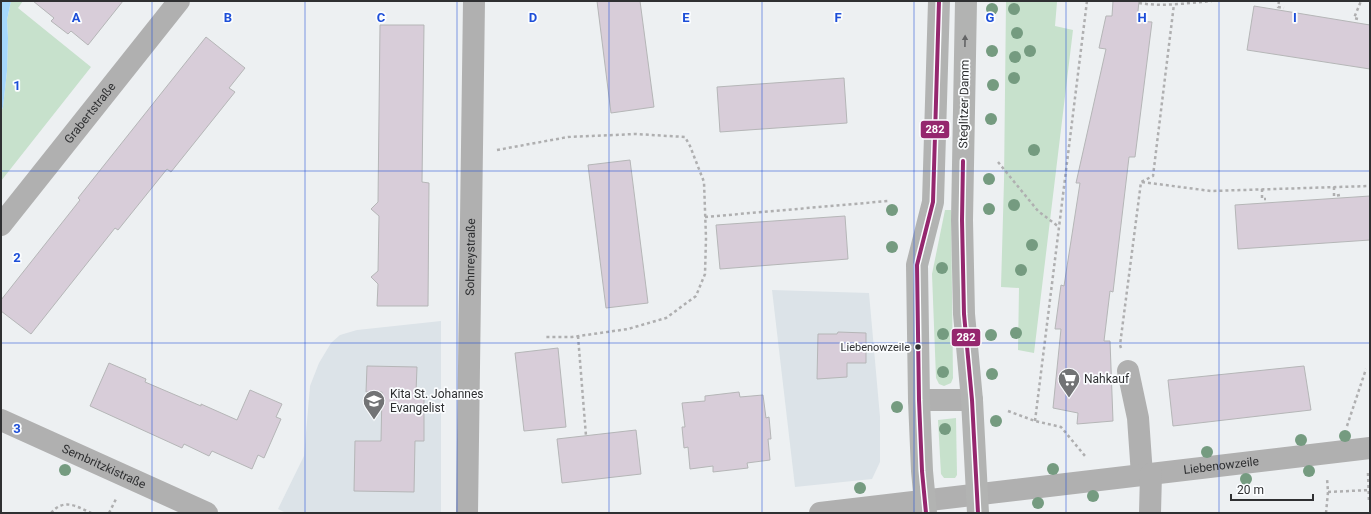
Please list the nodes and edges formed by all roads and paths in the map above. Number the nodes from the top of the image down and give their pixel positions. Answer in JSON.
{"nodes":[{"id":1,"x":179,"y":1,"type":"edge"},
{"id":2,"x":474,"y":1,"type":"edge"},
{"id":3,"x":939,"y":1,"type":"edge"},
{"id":4,"x":966,"y":1,"type":"edge"},
{"id":5,"x":1087,"y":1,"type":"edge"},
{"id":6,"x":1212,"y":1,"type":"edge"},
{"id":7,"x":1279,"y":1,"type":"edge"},
{"id":8,"x":1361,"y":1,"type":"edge"},
{"id":9,"x":1139,"y":3,"type":"dead end"},
{"id":10,"x":1174,"y":4,"type":"junction"},
{"id":11,"x":1284,"y":8,"type":"dead end"},
{"id":12,"x":1358,"y":19,"type":"dead end"},
{"id":13,"x":495,"y":150,"type":"dead end"},
{"id":14,"x":998,"y":162,"type":"dead end"},
{"id":15,"x":1141,"y":182,"type":"junction"},
{"id":16,"x":1370,"y":186,"type":"edge"},
{"id":17,"x":1334,"y":187,"type":"junction"},
{"id":18,"x":1262,"y":189,"type":"junction"},
{"id":19,"x":1340,"y":195,"type":"dead end"},
{"id":20,"x":1266,"y":199,"type":"dead end"},
{"id":21,"x":888,"y":201,"type":"dead end"},
{"id":22,"x":705,"y":217,"type":"junction"},
{"id":23,"x":1,"y":225,"type":"edge"},
{"id":24,"x":1059,"y":227,"type":"junction"},
{"id":25,"x":578,"y":336,"type":"junction"},
{"id":26,"x":545,"y":337,"type":"dead end"},
{"id":27,"x":1366,"y":369,"type":"dead end"},
{"id":28,"x":1128,"y":371,"type":"joint"},
{"id":29,"x":919,"y":400,"type":"junction"},
{"id":30,"x":972,"y":400,"type":"junction"},
{"id":31,"x":1008,"y":411,"type":"dead end"},
{"id":32,"x":1,"y":420,"type":"edge"},
{"id":33,"x":1035,"y":421,"type":"junction"},
{"id":34,"x":1345,"y":430,"type":"dead end"},
{"id":35,"x":586,"y":436,"type":"dead end"},
{"id":36,"x":1370,"y":448,"type":"edge"},
{"id":37,"x":1086,"y":458,"type":"dead end"},
{"id":38,"x":1368,"y":472,"type":"dead end"},
{"id":39,"x":1146,"y":474,"type":"junction"},
{"id":40,"x":1327,"y":477,"type":"dead end"},
{"id":41,"x":1370,"y":490,"type":"edge"},
{"id":42,"x":1328,"y":492,"type":"junction"},
{"id":43,"x":117,"y":498,"type":"dead end"},
{"id":44,"x":1369,"y":502,"type":"dead end"},
{"id":45,"x":978,"y":504,"type":"edge"},
{"id":46,"x":926,"y":507,"type":"edge"},
{"id":47,"x":51,"y":513,"type":"edge"},
{"id":48,"x":91,"y":513,"type":"edge"},
{"id":49,"x":109,"y":513,"type":"edge"},
{"id":50,"x":207,"y":513,"type":"edge"},
{"id":51,"x":467,"y":513,"type":"edge"},
{"id":52,"x":820,"y":513,"type":"edge"},
{"id":53,"x":1150,"y":513,"type":"edge"},
{"id":54,"x":1326,"y":513,"type":"edge"}],
"edges":[{"from":1,"to":23,"type":"street","name":"Grabertstraße"},
{"from":2,"to":51,"type":"street","name":"Sohnreystraße"},
{"from":3,"to":29,"type":"main road"},
{"from":30,"to":4,"type":"main road","name":"Steglitzer Damm","one_way":true},
{"from":5,"to":24,"type":"path"},
{"from":6,"to":10,"type":"path"},
{"from":7,"to":11,"type":"path"},
{"from":8,"to":12,"type":"path"},
{"from":9,"to":10,"type":"path"},
{"from":10,"to":15,"type":"path"},
{"from":13,"to":22,"type":"path"},
{"from":14,"to":24,"type":"path"},
{"from":15,"to":18,"type":"path"},
{"from":15,"to":28,"type":"path"},
{"from":16,"to":17,"type":"path"},
{"from":17,"to":18,"type":"path"},
{"from":17,"to":19,"type":"path"},
{"from":18,"to":20,"type":"path"},
{"from":21,"to":22,"type":"path"},
{"from":22,"to":25,"type":"path"},
{"from":24,"to":33,"type":"path"},
{"from":25,"to":26,"type":"path"},
{"from":25,"to":35,"type":"path"},
{"from":27,"to":34,"type":"path"},
{"from":28,"to":39,"type":"street"},
{"from":29,"to":30,"type":"street"},
{"from":29,"to":46,"type":"main road"},
{"from":30,"to":45,"type":"main road","name":"Steglitzer Damm"},
{"from":31,"to":33,"type":"path"},
{"from":32,"to":50,"type":"street","name":"Sembritzkistraße"},
{"from":33,"to":37,"type":"path"},
{"from":36,"to":39,"type":"street","name":"Liebenowzeile"},
{"from":38,"to":41,"type":"path"},
{"from":39,"to":45,"type":"street","name":"Liebenowzeile"},
{"from":39,"to":53,"type":"street"},
{"from":40,"to":42,"type":"path"},
{"from":41,"to":42,"type":"path"},
{"from":41,"to":44,"type":"path"},
{"from":42,"to":54,"type":"path"},
{"from":43,"to":49,"type":"path"},
{"from":45,"to":46,"type":"street"},
{"from":46,"to":52,"type":"street"},
{"from":47,"to":48,"type":"path"}]}
